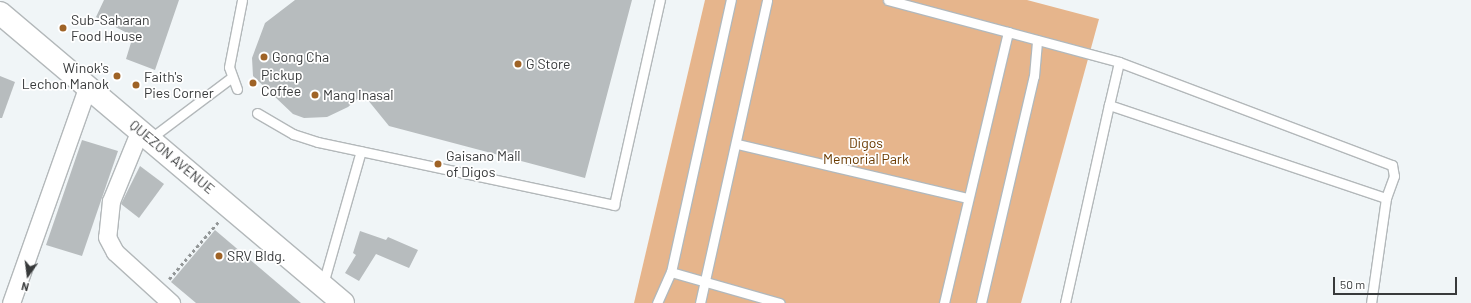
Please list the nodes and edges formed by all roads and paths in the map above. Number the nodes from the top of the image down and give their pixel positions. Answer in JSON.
{"nodes":[{"id":1,"x":242,"y":0,"type":"edge"},
{"id":2,"x":660,"y":0,"type":"edge"},
{"id":3,"x":732,"y":0,"type":"edge"},
{"id":4,"x":767,"y":0,"type":"edge"},
{"id":5,"x":888,"y":0,"type":"edge"},
{"id":6,"x":0,"y":13,"type":"edge"},
{"id":7,"x":1008,"y":32,"type":"junction"},
{"id":8,"x":1037,"y":40,"type":"junction"},
{"id":9,"x":1119,"y":62,"type":"junction"},
{"id":10,"x":231,"y":78,"type":"junction"},
{"id":11,"x":88,"y":86,"type":"junction"},
{"id":12,"x":237,"y":89,"type":"dead end"},
{"id":13,"x":1109,"y":105,"type":"junction"},
{"id":14,"x":257,"y":113,"type":"dead end"},
{"id":15,"x":146,"y":134,"type":"junction"},
{"id":16,"x":737,"y":144,"type":"junction"},
{"id":17,"x":361,"y":151,"type":"junction"},
{"id":18,"x":968,"y":198,"type":"junction"},
{"id":19,"x":1386,"y":198,"type":"junction"},
{"id":20,"x":232,"y":207,"type":"junction"},
{"id":21,"x":670,"y":272,"type":"junction"},
{"id":22,"x":707,"y":282,"type":"junction"},
{"id":23,"x":322,"y":285,"type":"junction"},
{"id":24,"x":159,"y":297,"type":"edge"},
{"id":25,"x":11,"y":303,"type":"edge"},
{"id":26,"x":343,"y":303,"type":"edge"},
{"id":27,"x":657,"y":303,"type":"edge"},
{"id":28,"x":700,"y":303,"type":"edge"},
{"id":29,"x":780,"y":303,"type":"edge"},
{"id":30,"x":944,"y":303,"type":"edge"},
{"id":31,"x":981,"y":303,"type":"edge"},
{"id":32,"x":1064,"y":303,"type":"edge"},
{"id":33,"x":1371,"y":303,"type":"edge"}],
"edges":[{"from":1,"to":10,"type":"lane"},
{"from":2,"to":17,"type":"lane"},
{"from":3,"to":21,"type":"lane"},
{"from":4,"to":16,"type":"lane"},
{"from":5,"to":7,"type":"lane"},
{"from":6,"to":11,"type":"main road","name":"QUEZON AVENUE"},
{"from":7,"to":8,"type":"lane"},
{"from":7,"to":18,"type":"lane"},
{"from":8,"to":9,"type":"lane"},
{"from":8,"to":31,"type":"lane"},
{"from":9,"to":13,"type":"lane"},
{"from":9,"to":19,"type":"lane"},
{"from":10,"to":12,"type":"lane"},
{"from":10,"to":15,"type":"lane"},
{"from":11,"to":15,"type":"main road","name":"QUEZON AVENUE"},
{"from":11,"to":25,"type":"street"},
{"from":13,"to":19,"type":"lane"},
{"from":13,"to":32,"type":"lane"},
{"from":14,"to":17,"type":"lane"},
{"from":15,"to":20,"type":"main road","name":"QUEZON AVENUE"},
{"from":15,"to":24,"type":"street"},
{"from":16,"to":18,"type":"lane"},
{"from":16,"to":22,"type":"lane"},
{"from":17,"to":23,"type":"lane"},
{"from":18,"to":30,"type":"lane"},
{"from":19,"to":33,"type":"lane"},
{"from":20,"to":23,"type":"main road","name":"QUEZON AVENUE"},
{"from":20,"to":24,"type":"path"},
{"from":21,"to":22,"type":"lane"},
{"from":21,"to":27,"type":"lane"},
{"from":22,"to":28,"type":"lane"},
{"from":22,"to":29,"type":"lane"},
{"from":23,"to":26,"type":"main road","name":"QUEZON AVENUE"}]}
